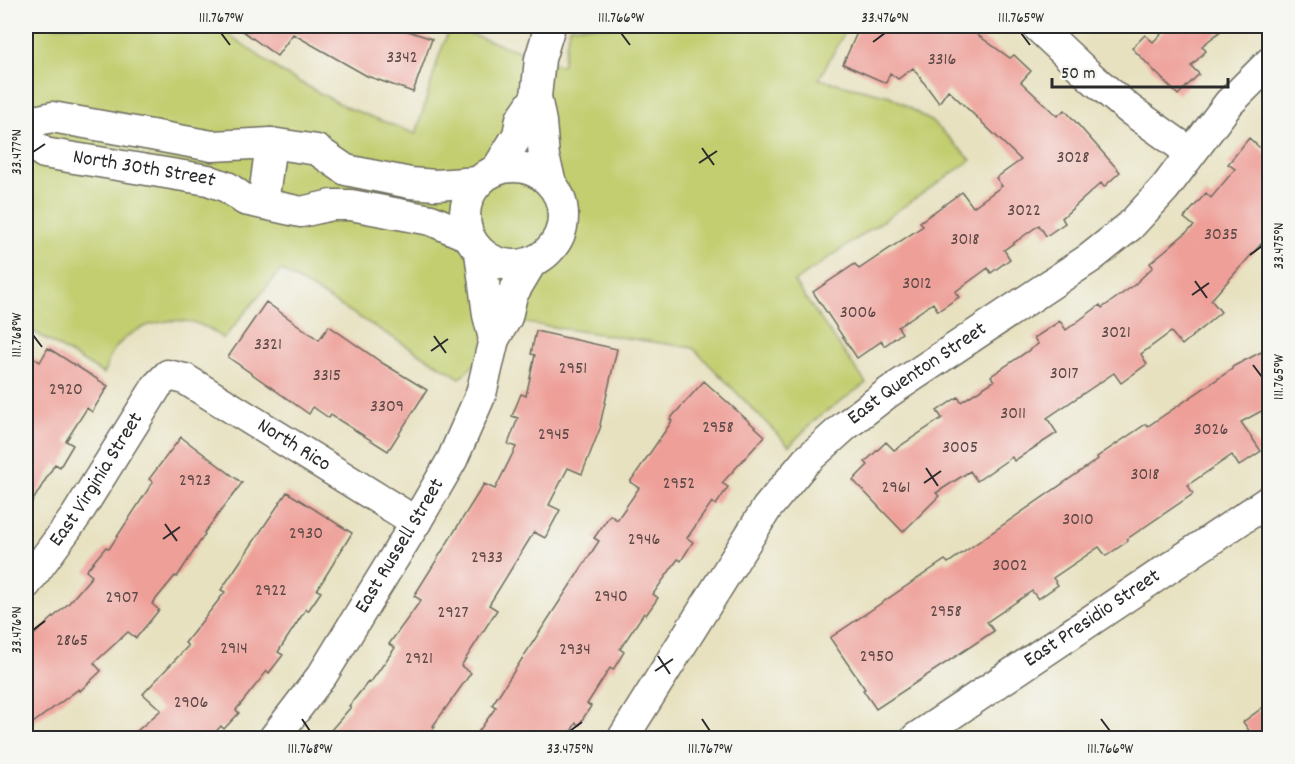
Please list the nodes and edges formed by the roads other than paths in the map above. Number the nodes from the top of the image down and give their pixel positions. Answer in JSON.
{"nodes":[{"id":1,"x":550,"y":26,"type":"edge"},
{"id":2,"x":1037,"y":26,"type":"edge"},
{"id":3,"x":1269,"y":62,"type":"edge"},
{"id":4,"x":536,"y":97,"type":"junction"},
{"id":5,"x":26,"y":123,"type":"edge"},
{"id":6,"x":26,"y":139,"type":"edge"},
{"id":7,"x":271,"y":142,"type":"junction"},
{"id":8,"x":1191,"y":153,"type":"junction"},
{"id":9,"x":488,"y":176,"type":"junction"},
{"id":10,"x":551,"y":183,"type":"junction"},
{"id":11,"x":263,"y":204,"type":"junction"},
{"id":12,"x":474,"y":244,"type":"junction"},
{"id":13,"x":531,"y":263,"type":"junction"},
{"id":14,"x":494,"y":339,"type":"junction"},
{"id":15,"x":168,"y":375,"type":"joint"},
{"id":16,"x":1269,"y":500,"type":"edge"},
{"id":17,"x":416,"y":522,"type":"junction"},
{"id":18,"x":26,"y":584,"type":"edge"},
{"id":19,"x":274,"y":738,"type":"edge"},
{"id":20,"x":623,"y":738,"type":"edge"},
{"id":21,"x":916,"y":738,"type":"edge"}],
"edges":[{"from":1,"to":4,"type":"street"},
{"from":2,"to":8,"type":"street"},
{"from":3,"to":8,"type":"street","name":"East Quenton Street"},
{"from":4,"to":9,"type":"street"},
{"from":4,"to":10,"type":"street"},
{"from":5,"to":7,"type":"street","name":"North 30th Street"},
{"from":6,"to":11,"type":"street","name":"North 30th Street"},
{"from":7,"to":9,"type":"street","name":"North 30th Street"},
{"from":7,"to":11,"type":"street"},
{"from":8,"to":20,"type":"street","name":"East Quenton Street"},
{"from":9,"to":10,"type":"street"},
{"from":9,"to":12,"type":"street"},
{"from":10,"to":13,"type":"street"},
{"from":11,"to":12,"type":"street","name":"North 30th Street"},
{"from":12,"to":13,"type":"street"},
{"from":12,"to":14,"type":"street","name":"East Russell Street"},
{"from":13,"to":14,"type":"street","name":"East Russell Street"},
{"from":14,"to":17,"type":"street","name":"East Russell Street"},
{"from":15,"to":17,"type":"street","name":"North Rico"},
{"from":15,"to":18,"type":"street","name":"East Virginia Street"},
{"from":16,"to":21,"type":"street","name":"East Presidio Street"},
{"from":17,"to":19,"type":"street","name":"East Russell Street"}]}
